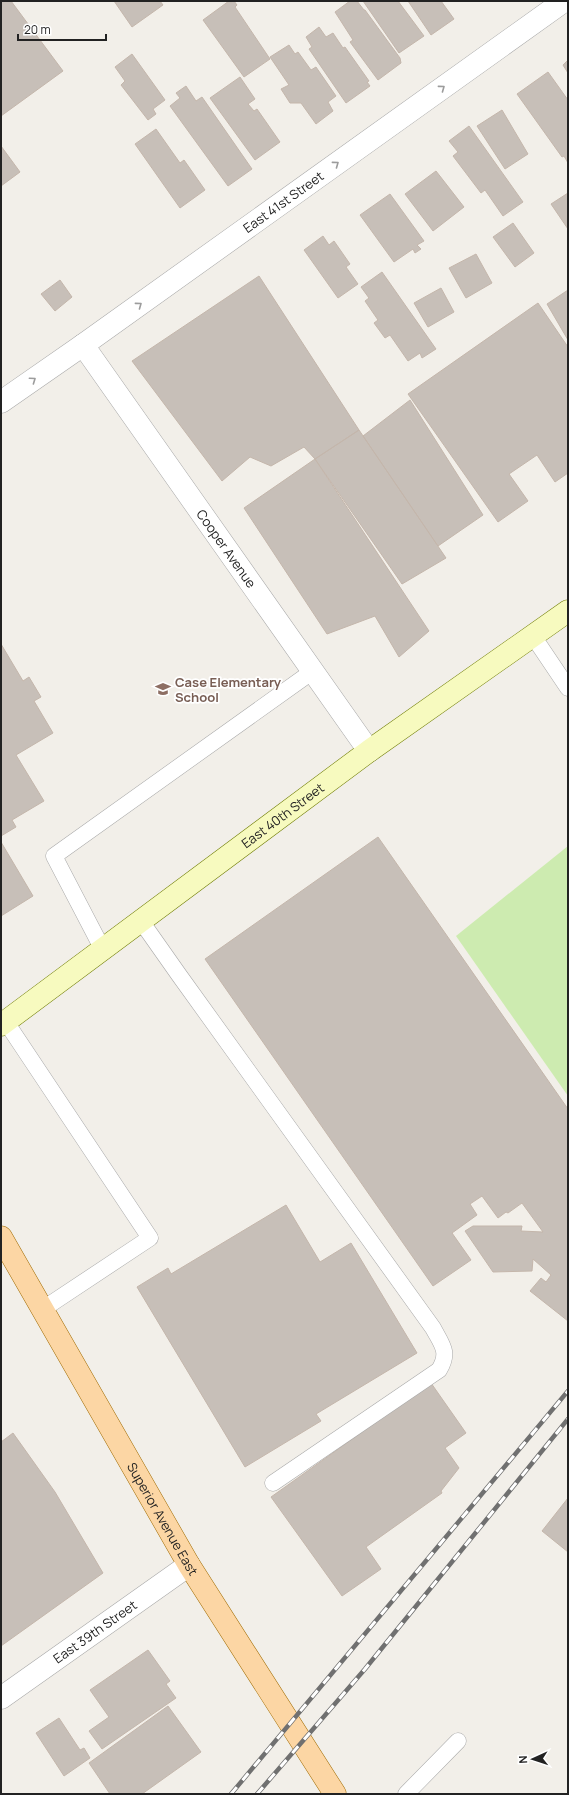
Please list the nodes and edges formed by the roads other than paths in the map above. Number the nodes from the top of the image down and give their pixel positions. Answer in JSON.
{"nodes":[{"id":1,"x":564,"y":1,"type":"edge"},
{"id":2,"x":83,"y":345,"type":"junction"},
{"id":3,"x":1,"y":402,"type":"edge"},
{"id":4,"x":568,"y":611,"type":"edge"},
{"id":5,"x":533,"y":636,"type":"junction"},
{"id":6,"x":313,"y":671,"type":"junction"},
{"id":7,"x":568,"y":688,"type":"edge"},
{"id":8,"x":370,"y":751,"type":"junction"},
{"id":9,"x":141,"y":921,"type":"junction"},
{"id":10,"x":103,"y":950,"type":"junction"},
{"id":11,"x":3,"y":1023,"type":"edge"},
{"id":12,"x":1,"y":1237,"type":"edge"},
{"id":13,"x":43,"y":1309,"type":"junction"},
{"id":14,"x":273,"y":1483,"type":"dead end"},
{"id":15,"x":189,"y":1565,"type":"junction"},
{"id":16,"x":1,"y":1698,"type":"edge"},
{"id":17,"x":458,"y":1741,"type":"dead end"},
{"id":18,"x":335,"y":1794,"type":"edge"},
{"id":19,"x":406,"y":1794,"type":"edge"}],
"edges":[{"from":2,"to":1,"type":"street","name":"East 41st Street","one_way":true},
{"from":3,"to":2,"type":"street","name":"East 41st Street","one_way":true},
{"from":2,"to":6,"type":"street","name":"Cooper Avenue"},
{"from":4,"to":5,"type":"street","name":"East 40th Street"},
{"from":5,"to":7,"type":"lane"},
{"from":5,"to":8,"type":"street","name":"East 40th Street"},
{"from":6,"to":8,"type":"street","name":"Cooper Avenue"},
{"from":6,"to":10,"type":"lane"},
{"from":8,"to":9,"type":"street","name":"East 40th Street"},
{"from":9,"to":10,"type":"street","name":"East 40th Street"},
{"from":9,"to":14,"type":"lane"},
{"from":10,"to":11,"type":"street","name":"East 40th Street"},
{"from":11,"to":13,"type":"lane"},
{"from":12,"to":13,"type":"main road","name":"Superior Avenue East"},
{"from":13,"to":15,"type":"main road","name":"Superior Avenue East"},
{"from":15,"to":16,"type":"street","name":"East 39th Street"},
{"from":15,"to":18,"type":"main road","name":"Superior Avenue East"},
{"from":17,"to":19,"type":"lane"}]}
